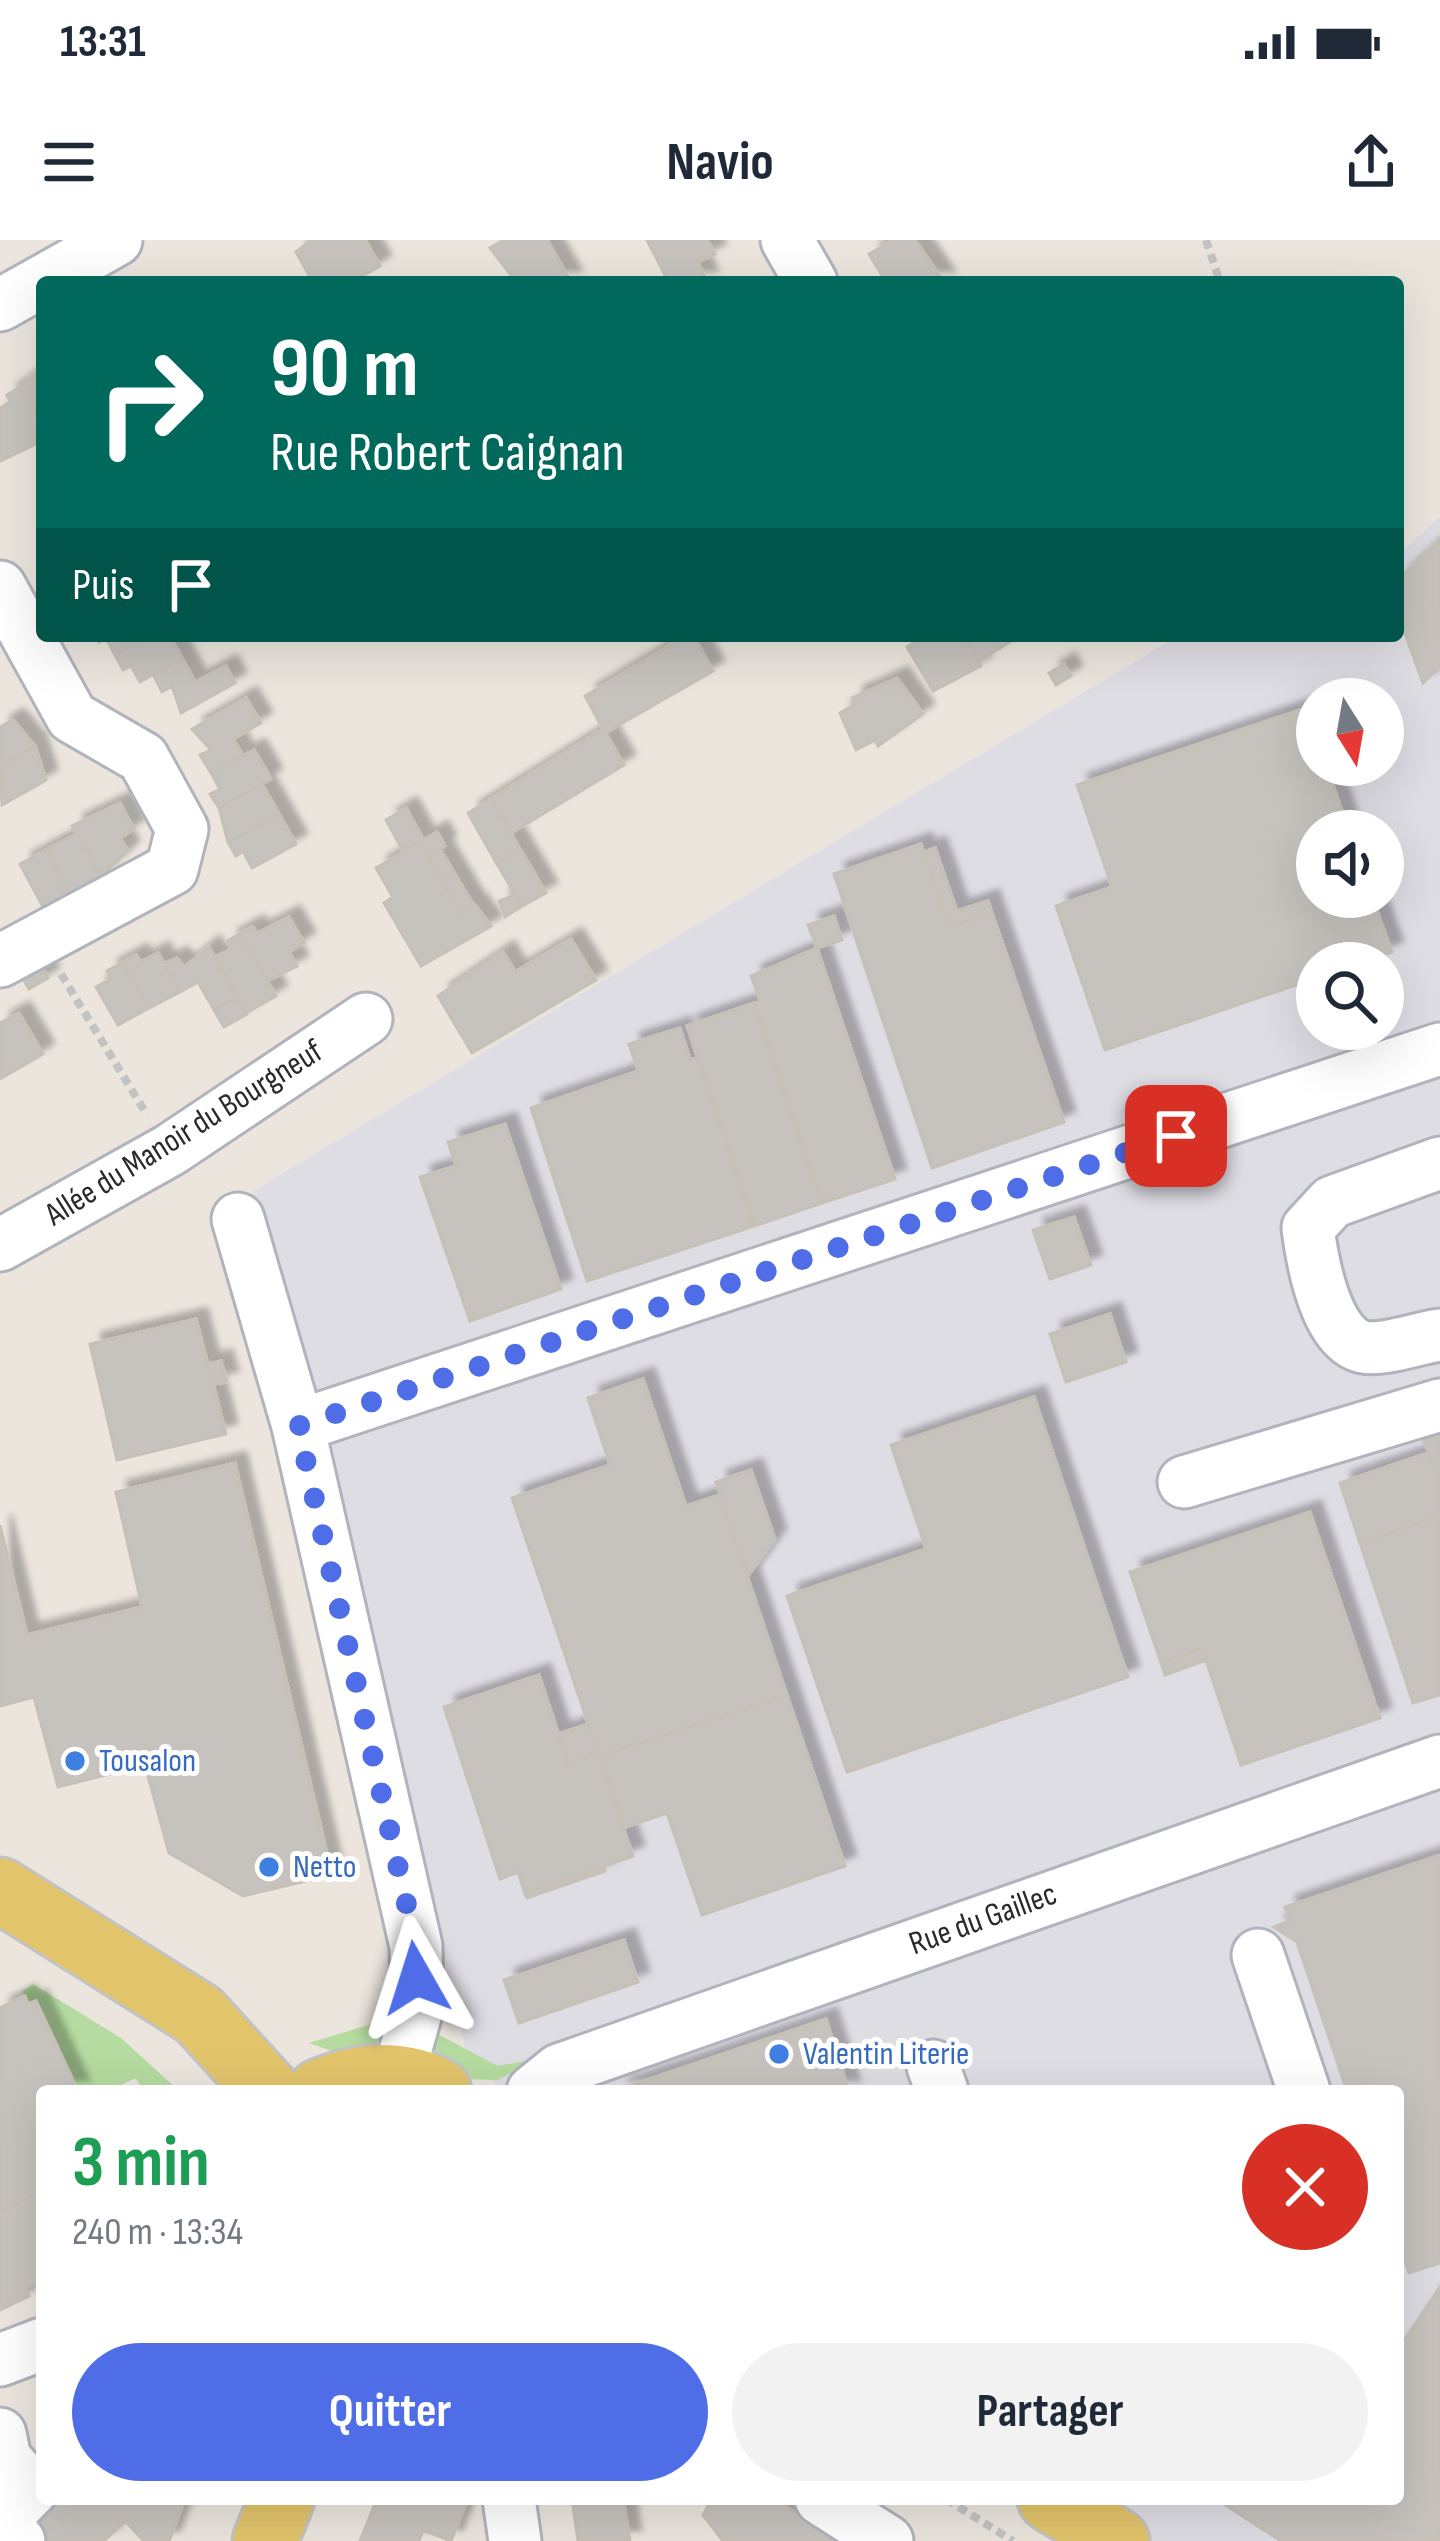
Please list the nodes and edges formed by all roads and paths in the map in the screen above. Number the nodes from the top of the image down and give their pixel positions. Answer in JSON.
{"nodes":[{"id":1,"x":116,"y":240,"type":"edge"},
{"id":2,"x":787,"y":240,"type":"edge"},
{"id":3,"x":1206,"y":240,"type":"edge"},
{"id":4,"x":52,"y":276,"type":"edge"},
{"id":5,"x":808,"y":276,"type":"edge"},
{"id":6,"x":1218,"y":276,"type":"edge"},
{"id":7,"x":36,"y":285,"type":"edge"},
{"id":8,"x":0,"y":305,"type":"edge"},
{"id":9,"x":0,"y":587,"type":"edge"},
{"id":10,"x":21,"y":950,"type":"edge"},
{"id":11,"x":366,"y":1018,"type":"dead end"},
{"id":12,"x":1440,"y":1048,"type":"edge"},
{"id":13,"x":170,"y":1150,"type":"junction"},
{"id":14,"x":1440,"y":1163,"type":"edge"},
{"id":15,"x":238,"y":1219,"type":"dead end"},
{"id":16,"x":0,"y":1245,"type":"edge"},
{"id":17,"x":1440,"y":1335,"type":"edge"},
{"id":18,"x":1440,"y":1406,"type":"edge"},
{"id":19,"x":298,"y":1426,"type":"junction"},
{"id":20,"x":1184,"y":1482,"type":"dead end"},
{"id":21,"x":1440,"y":1761,"type":"edge"},
{"id":22,"x":0,"y":1889,"type":"edge"},
{"id":23,"x":1258,"y":1955,"type":"dead end"},
{"id":24,"x":419,"y":2084,"type":"edge"},
{"id":25,"x":263,"y":2085,"type":"edge"},
{"id":26,"x":337,"y":2085,"type":"edge"},
{"id":27,"x":540,"y":2085,"type":"edge"},
{"id":28,"x":1302,"y":2085,"type":"edge"},
{"id":29,"x":36,"y":2346,"type":"edge"},
{"id":30,"x":0,"y":2360,"type":"edge"},
{"id":31,"x":0,"y":2434,"type":"edge"},
{"id":32,"x":280,"y":2505,"type":"edge"},
{"id":33,"x":510,"y":2505,"type":"edge"},
{"id":34,"x":830,"y":2505,"type":"edge"},
{"id":35,"x":956,"y":2505,"type":"edge"},
{"id":36,"x":19,"y":2541,"type":"edge"},
{"id":37,"x":265,"y":2541,"type":"edge"},
{"id":38,"x":515,"y":2541,"type":"edge"},
{"id":39,"x":887,"y":2541,"type":"edge"},
{"id":40,"x":1013,"y":2541,"type":"edge"}],
"edges":[{"from":1,"to":4,"type":"street"},
{"from":2,"to":5,"type":"street"},
{"from":3,"to":6,"type":"path"},
{"from":7,"to":8,"type":"street"},
{"from":9,"to":10,"type":"street"},
{"from":10,"to":13,"type":"path"},
{"from":11,"to":13,"type":"street","name":"Allée du Manoir du Bourgneuf"},
{"from":12,"to":19,"type":"street"},
{"from":13,"to":16,"type":"street","name":"Allée du Manoir du Bourgneuf"},
{"from":14,"to":17,"type":"street"},
{"from":15,"to":19,"type":"street"},
{"from":18,"to":20,"type":"street"},
{"from":19,"to":24,"type":"street"},
{"from":21,"to":27,"type":"street","name":"Rue du Gaillec"},
{"from":22,"to":25,"type":"main road"},
{"from":23,"to":28,"type":"street"},
{"from":24,"to":26,"type":"main road"},
{"from":29,"to":30,"type":"street"},
{"from":31,"to":36,"type":"street"},
{"from":32,"to":37,"type":"main road"},
{"from":33,"to":38,"type":"street"},
{"from":34,"to":39,"type":"street"},
{"from":35,"to":40,"type":"path"}]}
